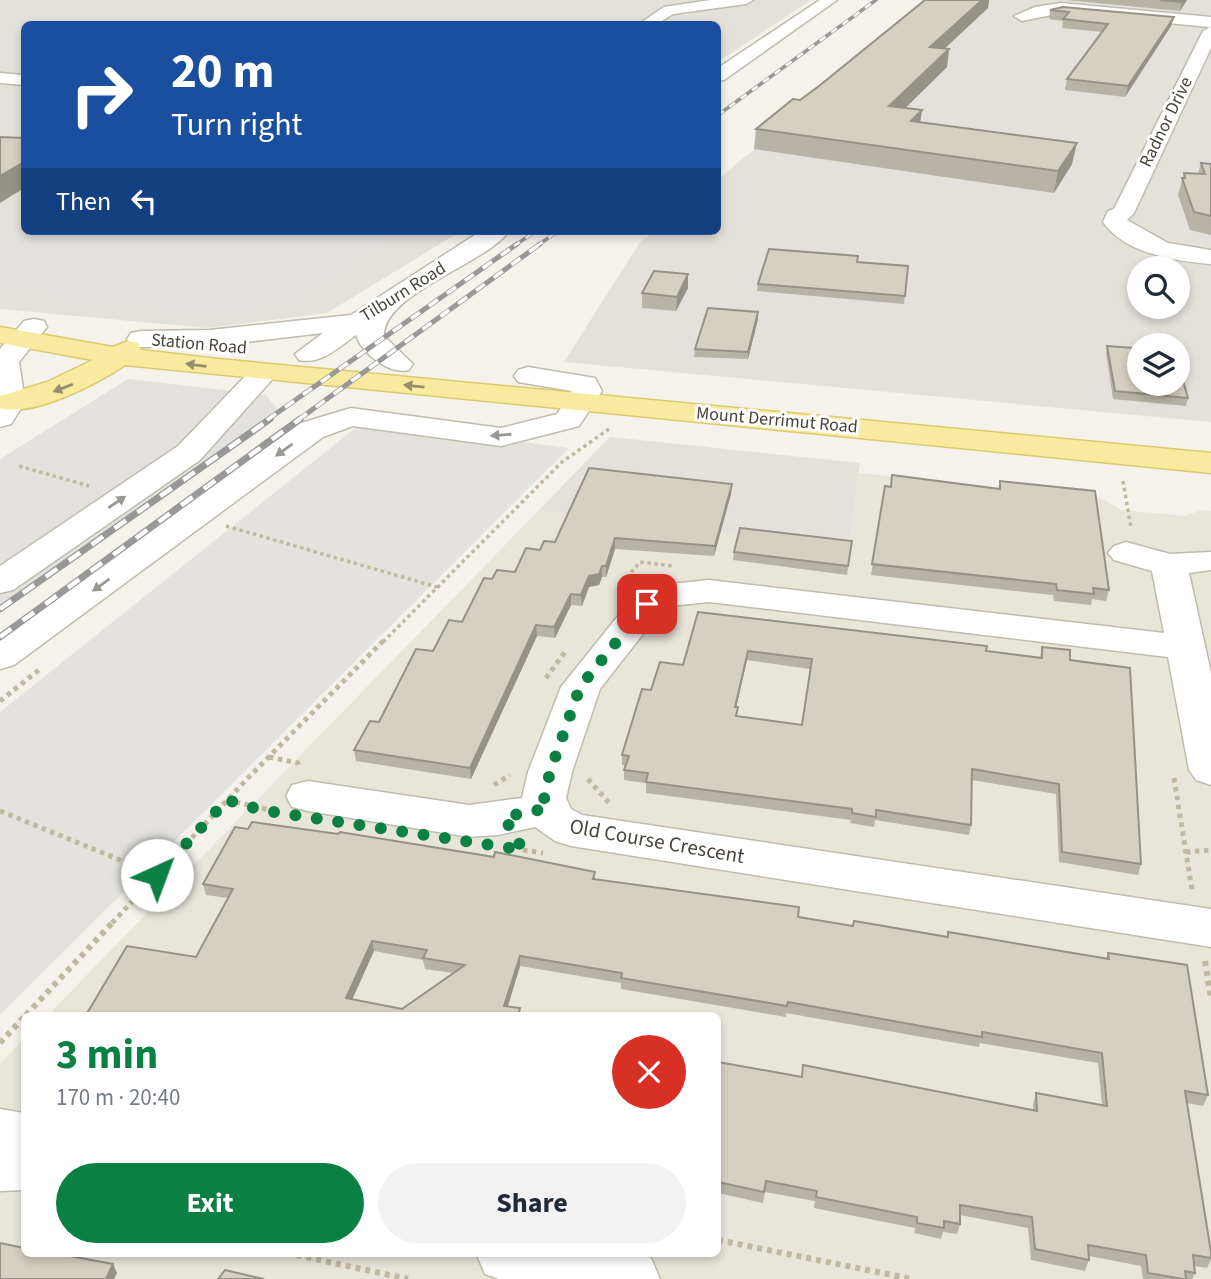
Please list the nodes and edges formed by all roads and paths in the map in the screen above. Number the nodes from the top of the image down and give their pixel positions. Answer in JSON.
{"nodes":[{"id":1,"x":746,"y":0,"type":"edge"},
{"id":2,"x":830,"y":0,"type":"edge"},
{"id":3,"x":652,"y":21,"type":"edge"},
{"id":4,"x":1211,"y":22,"type":"edge"},
{"id":5,"x":1020,"y":23,"type":"dead end"},
{"id":6,"x":1211,"y":31,"type":"edge"},
{"id":7,"x":721,"y":74,"type":"edge"},
{"id":8,"x":0,"y":78,"type":"edge"},
{"id":9,"x":21,"y":80,"type":"edge"},
{"id":10,"x":491,"y":235,"type":"edge"},
{"id":11,"x":1211,"y":256,"type":"edge"},
{"id":12,"x":388,"y":302,"type":"junction"},
{"id":13,"x":362,"y":318,"type":"junction"},
{"id":14,"x":14,"y":331,"type":"edge"},
{"id":15,"x":130,"y":348,"type":"junction"},
{"id":16,"x":309,"y":354,"type":"junction"},
{"id":17,"x":399,"y":364,"type":"junction"},
{"id":18,"x":264,"y":373,"type":"junction"},
{"id":19,"x":528,"y":376,"type":"junction"},
{"id":20,"x":342,"y":379,"type":"junction"},
{"id":21,"x":579,"y":403,"type":"junction"},
{"id":22,"x":759,"y":409,"type":"junction"},
{"id":23,"x":5,"y":410,"type":"edge"},
{"id":24,"x":613,"y":426,"type":"dead end"},
{"id":25,"x":1211,"y":442,"type":"edge"},
{"id":26,"x":1211,"y":463,"type":"edge"},
{"id":27,"x":19,"y":466,"type":"dead end"},
{"id":28,"x":1123,"y":481,"type":"dead end"},
{"id":29,"x":125,"y":497,"type":"junction"},
{"id":30,"x":194,"y":517,"type":"junction"},
{"id":31,"x":1129,"y":545,"type":"joint"},
{"id":32,"x":681,"y":567,"type":"dead end"},
{"id":33,"x":0,"y":582,"type":"edge"},
{"id":34,"x":438,"y":587,"type":"junction"},
{"id":35,"x":615,"y":592,"type":"dead end"},
{"id":36,"x":573,"y":642,"type":"dead end"},
{"id":37,"x":1184,"y":647,"type":"junction"},
{"id":38,"x":0,"y":657,"type":"edge"},
{"id":39,"x":544,"y":685,"type":"dead end"},
{"id":40,"x":514,"y":764,"type":"dead end"},
{"id":41,"x":591,"y":768,"type":"dead end"},
{"id":42,"x":1211,"y":770,"type":"edge"},
{"id":43,"x":227,"y":800,"type":"junction"},
{"id":44,"x":299,"y":805,"type":"joint"},
{"id":45,"x":612,"y":807,"type":"dead end"},
{"id":46,"x":548,"y":808,"type":"junction"},
{"id":47,"x":0,"y":811,"type":"edge"},
{"id":48,"x":507,"y":833,"type":"junction"},
{"id":49,"x":1211,"y":849,"type":"edge"},
{"id":50,"x":1186,"y":852,"type":"dead end"},
{"id":51,"x":157,"y":875,"type":"junction"},
{"id":52,"x":1179,"y":892,"type":"dead end"},
{"id":53,"x":1202,"y":911,"type":"edge"},
{"id":54,"x":29,"y":1012,"type":"edge"},
{"id":55,"x":21,"y":1020,"type":"edge"},
{"id":56,"x":0,"y":1043,"type":"edge"},
{"id":57,"x":0,"y":1134,"type":"edge"},
{"id":58,"x":21,"y":1138,"type":"edge"},
{"id":59,"x":21,"y":1164,"type":"edge"},
{"id":60,"x":0,"y":1165,"type":"edge"},
{"id":61,"x":721,"y":1241,"type":"edge"},
{"id":62,"x":306,"y":1257,"type":"edge"},
{"id":63,"x":526,"y":1257,"type":"edge"},
{"id":64,"x":408,"y":1279,"type":"edge"},
{"id":65,"x":629,"y":1279,"type":"edge"},
{"id":66,"x":912,"y":1279,"type":"edge"}],
"edges":[{"from":1,"to":3,"type":"street"},
{"from":2,"to":7,"type":"street"},
{"from":4,"to":5,"type":"street"},
{"from":6,"to":11,"type":"street","name":"Radnor Drive"},
{"from":8,"to":9,"type":"street"},
{"from":10,"to":12,"type":"street","name":"Tilburn Road"},
{"from":12,"to":13,"type":"street","name":"Tilburn Road"},
{"from":12,"to":17,"type":"street"},
{"from":13,"to":15,"type":"street"},
{"from":13,"to":16,"type":"street","name":"Tilburn Road"},
{"from":14,"to":15,"type":"main road","name":"Station Road"},
{"from":14,"to":23,"type":"street"},
{"from":15,"to":16,"type":"main road","name":"Station Road"},
{"from":18,"to":15,"type":"main road","name":"Station Road","one_way":true},
{"from":15,"to":23,"type":"main road","one_way":true},
{"from":16,"to":17,"type":"main road","name":"Station Road"},
{"from":16,"to":18,"type":"main road"},
{"from":16,"to":20,"type":"main road"},
{"from":17,"to":19,"type":"main road","name":"Mount Derrimut Road"},
{"from":18,"to":20,"type":"main road","name":"Station Road"},
{"from":18,"to":29,"type":"street"},
{"from":19,"to":21,"type":"street"},
{"from":19,"to":22,"type":"main road","name":"Mount Derrimut Road"},
{"from":21,"to":20,"type":"main road","name":"Mount Derrimut Road","one_way":true},
{"from":21,"to":22,"type":"main road","name":"Mount Derrimut Road"},
{"from":21,"to":30,"type":"street","one_way":true},
{"from":22,"to":25,"type":"main road","name":"Mount Derrimut Road"},
{"from":22,"to":26,"type":"main road","name":"Mount Derrimut Road"},
{"from":24,"to":34,"type":"path"},
{"from":27,"to":29,"type":"path"},
{"from":28,"to":31,"type":"path"},
{"from":33,"to":29,"type":"street","one_way":true},
{"from":30,"to":34,"type":"path"},
{"from":30,"to":38,"type":"street","one_way":true},
{"from":31,"to":37,"type":"street"},
{"from":32,"to":35,"type":"path"},
{"from":34,"to":43,"type":"path"},
{"from":36,"to":39,"type":"path"},
{"from":37,"to":42,"type":"street"},
{"from":37,"to":46,"type":"street","name":"Old Course Crescent"},
{"from":40,"to":48,"type":"path"},
{"from":41,"to":45,"type":"path"},
{"from":43,"to":44,"type":"path"},
{"from":43,"to":51,"type":"path"},
{"from":44,"to":48,"type":"street"},
{"from":46,"to":48,"type":"street"},
{"from":46,"to":53,"type":"street","name":"Old Course Crescent"},
{"from":47,"to":51,"type":"path"},
{"from":49,"to":50,"type":"path"},
{"from":51,"to":54,"type":"path"},
{"from":52,"to":53,"type":"path"},
{"from":55,"to":56,"type":"path"},
{"from":57,"to":58,"type":"street"},
{"from":59,"to":60,"type":"street"},
{"from":61,"to":66,"type":"path"},
{"from":62,"to":64,"type":"path"},
{"from":63,"to":65,"type":"street"}]}
